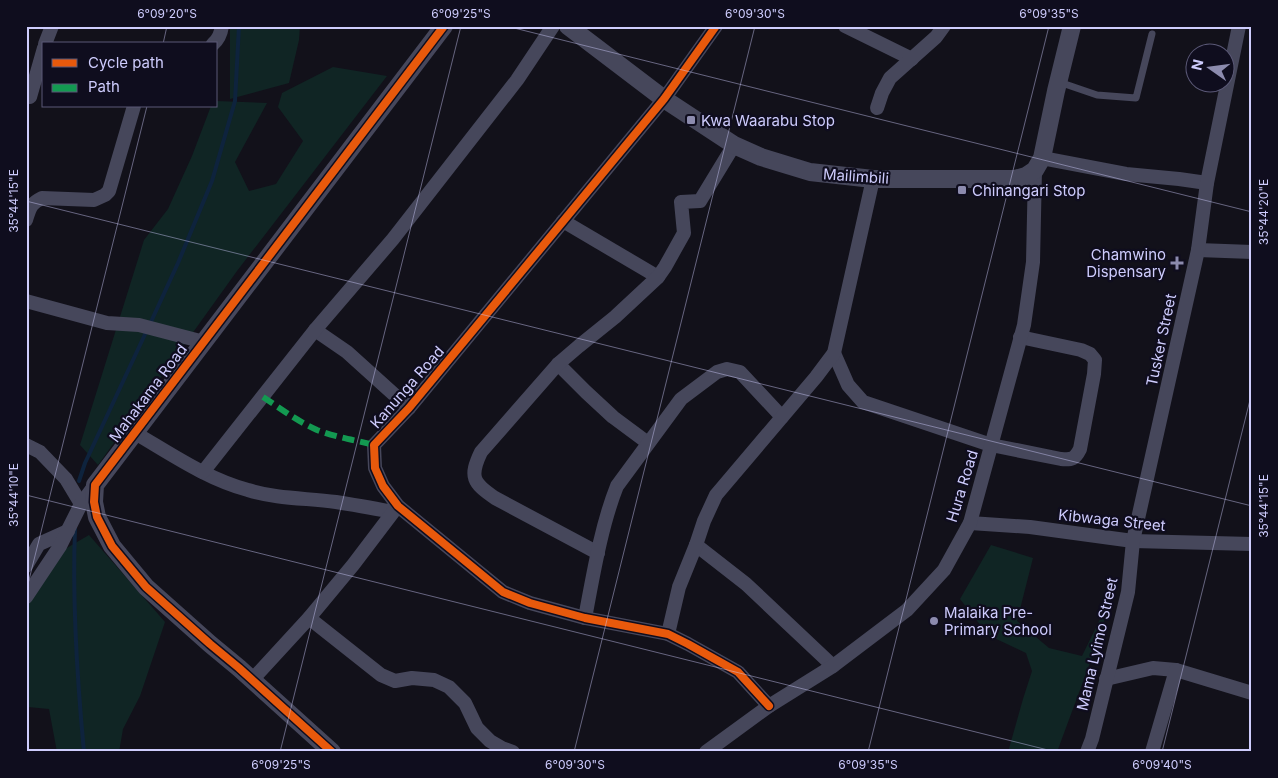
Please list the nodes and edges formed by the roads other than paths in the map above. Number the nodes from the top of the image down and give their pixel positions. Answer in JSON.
{"nodes":[{"id":1,"x":52,"y":26,"type":"edge"},
{"id":2,"x":222,"y":26,"type":"edge"},
{"id":3,"x":444,"y":26,"type":"edge"},
{"id":4,"x":553,"y":26,"type":"edge"},
{"id":5,"x":568,"y":26,"type":"edge"},
{"id":6,"x":716,"y":26,"type":"edge"},
{"id":7,"x":845,"y":26,"type":"edge"},
{"id":8,"x":944,"y":26,"type":"edge"},
{"id":9,"x":1072,"y":26,"type":"edge"},
{"id":10,"x":1239,"y":26,"type":"edge"},
{"id":11,"x":1152,"y":34,"type":"dead end"},
{"id":12,"x":46,"y":42,"type":"edge"},
{"id":13,"x":215,"y":42,"type":"edge"},
{"id":14,"x":42,"y":55,"type":"edge"},
{"id":15,"x":912,"y":59,"type":"junction"},
{"id":16,"x":1058,"y":82,"type":"junction"},
{"id":17,"x":30,"y":97,"type":"dead end"},
{"id":18,"x":664,"y":99,"type":"junction"},
{"id":19,"x":133,"y":108,"type":"edge"},
{"id":20,"x":877,"y":108,"type":"dead end"},
{"id":21,"x":734,"y":145,"type":"junction"},
{"id":22,"x":1038,"y":164,"type":"junction"},
{"id":23,"x":873,"y":179,"type":"junction"},
{"id":24,"x":1207,"y":183,"type":"junction"},
{"id":25,"x":26,"y":220,"type":"edge"},
{"id":26,"x":563,"y":221,"type":"junction"},
{"id":27,"x":1198,"y":250,"type":"junction"},
{"id":28,"x":1252,"y":252,"type":"edge"},
{"id":29,"x":658,"y":277,"type":"junction"},
{"id":30,"x":26,"y":301,"type":"edge"},
{"id":31,"x":315,"y":330,"type":"junction"},
{"id":32,"x":1020,"y":336,"type":"junction"},
{"id":33,"x":204,"y":342,"type":"junction"},
{"id":34,"x":834,"y":353,"type":"junction"},
{"id":35,"x":558,"y":364,"type":"junction"},
{"id":36,"x":409,"y":408,"type":"junction"},
{"id":37,"x":782,"y":417,"type":"junction"},
{"id":38,"x":135,"y":433,"type":"junction"},
{"id":39,"x":648,"y":443,"type":"junction"},
{"id":40,"x":26,"y":445,"type":"edge"},
{"id":41,"x":991,"y":445,"type":"junction"},
{"id":42,"x":203,"y":472,"type":"junction"},
{"id":43,"x":95,"y":485,"type":"junction"},
{"id":44,"x":81,"y":504,"type":"junction"},
{"id":45,"x":395,"y":509,"type":"junction"},
{"id":46,"x":970,"y":523,"type":"junction"},
{"id":47,"x":68,"y":531,"type":"junction"},
{"id":48,"x":1133,"y":541,"type":"junction"},
{"id":49,"x":1252,"y":544,"type":"edge"},
{"id":50,"x":696,"y":545,"type":"junction"},
{"id":51,"x":598,"y":553,"type":"junction"},
{"id":52,"x":26,"y":566,"type":"edge"},
{"id":53,"x":26,"y":598,"type":"edge"},
{"id":54,"x":309,"y":618,"type":"junction"},
{"id":55,"x":585,"y":618,"type":"junction"},
{"id":56,"x":668,"y":634,"type":"junction"},
{"id":57,"x":833,"y":666,"type":"junction"},
{"id":58,"x":1176,"y":670,"type":"junction"},
{"id":59,"x":1106,"y":679,"type":"junction"},
{"id":60,"x":252,"y":680,"type":"junction"},
{"id":61,"x":1252,"y":693,"type":"edge"},
{"id":62,"x":769,"y":706,"type":"junction"},
{"id":63,"x":332,"y":752,"type":"edge"},
{"id":64,"x":513,"y":752,"type":"edge"},
{"id":65,"x":706,"y":752,"type":"edge"},
{"id":66,"x":1087,"y":752,"type":"edge"},
{"id":67,"x":1152,"y":752,"type":"edge"}],
"edges":[{"from":1,"to":12,"type":"street"},
{"from":2,"to":13,"type":"street"},
{"from":3,"to":33,"type":"street","name":"Mahakama Road"},
{"from":4,"to":31,"type":"street"},
{"from":5,"to":18,"type":"street","name":"Mailimbili"},
{"from":6,"to":18,"type":"street","name":"Kanunga Road"},
{"from":7,"to":15,"type":"street"},
{"from":8,"to":15,"type":"street"},
{"from":9,"to":16,"type":"street"},
{"from":10,"to":24,"type":"street","name":"Tusker Street"},
{"from":11,"to":16,"type":"lane"},
{"from":14,"to":17,"type":"street"},
{"from":15,"to":20,"type":"street"},
{"from":16,"to":22,"type":"street"},
{"from":18,"to":21,"type":"street","name":"Mailimbili"},
{"from":18,"to":26,"type":"street","name":"Kanunga Road"},
{"from":19,"to":25,"type":"street"},
{"from":21,"to":23,"type":"street","name":"Mailimbili"},
{"from":21,"to":29,"type":"street"},
{"from":22,"to":23,"type":"street","name":"Mailimbili"},
{"from":22,"to":24,"type":"street"},
{"from":22,"to":32,"type":"street","name":"Hura Road"},
{"from":23,"to":34,"type":"street"},
{"from":24,"to":27,"type":"street","name":"Tusker Street"},
{"from":26,"to":29,"type":"street"},
{"from":26,"to":36,"type":"street","name":"Kanunga Road"},
{"from":27,"to":28,"type":"street"},
{"from":27,"to":48,"type":"street","name":"Tusker Street"},
{"from":29,"to":35,"type":"street"},
{"from":30,"to":33,"type":"street"},
{"from":31,"to":36,"type":"street"},
{"from":31,"to":42,"type":"street"},
{"from":32,"to":41,"type":"street","name":"Hura Road"},
{"from":32,"to":41,"type":"street"},
{"from":33,"to":38,"type":"street","name":"Mahakama Road"},
{"from":34,"to":37,"type":"street"},
{"from":34,"to":41,"type":"street"},
{"from":35,"to":39,"type":"street"},
{"from":35,"to":51,"type":"street"},
{"from":36,"to":45,"type":"street","name":"Kanunga Road"},
{"from":37,"to":39,"type":"street"},
{"from":37,"to":50,"type":"street"},
{"from":38,"to":42,"type":"street"},
{"from":38,"to":43,"type":"street","name":"Mahakama Road"},
{"from":39,"to":51,"type":"street"},
{"from":40,"to":44,"type":"street"},
{"from":41,"to":46,"type":"street","name":"Hura Road"},
{"from":42,"to":45,"type":"street"},
{"from":43,"to":44,"type":"street"},
{"from":43,"to":60,"type":"street"},
{"from":44,"to":47,"type":"street"},
{"from":45,"to":54,"type":"street"},
{"from":45,"to":55,"type":"street","name":"Kanunga Road"},
{"from":46,"to":48,"type":"street","name":"Kibwaga Street"},
{"from":46,"to":57,"type":"street","name":"Hura Road"},
{"from":47,"to":52,"type":"street"},
{"from":47,"to":53,"type":"street"},
{"from":48,"to":49,"type":"street","name":"Kibwaga Street"},
{"from":48,"to":59,"type":"street","name":"Mama Lyimo Street"},
{"from":50,"to":56,"type":"street"},
{"from":50,"to":57,"type":"street"},
{"from":51,"to":55,"type":"street"},
{"from":54,"to":60,"type":"street"},
{"from":54,"to":64,"type":"street"},
{"from":55,"to":56,"type":"street","name":"Kanunga Road"},
{"from":56,"to":62,"type":"street","name":"Kanunga Road"},
{"from":57,"to":62,"type":"street","name":"Hura Road"},
{"from":58,"to":59,"type":"street"},
{"from":58,"to":61,"type":"street"},
{"from":58,"to":67,"type":"street"},
{"from":59,"to":66,"type":"street","name":"Mama Lyimo Street"},
{"from":60,"to":63,"type":"street"},
{"from":62,"to":65,"type":"street","name":"Hura Road"}]}
